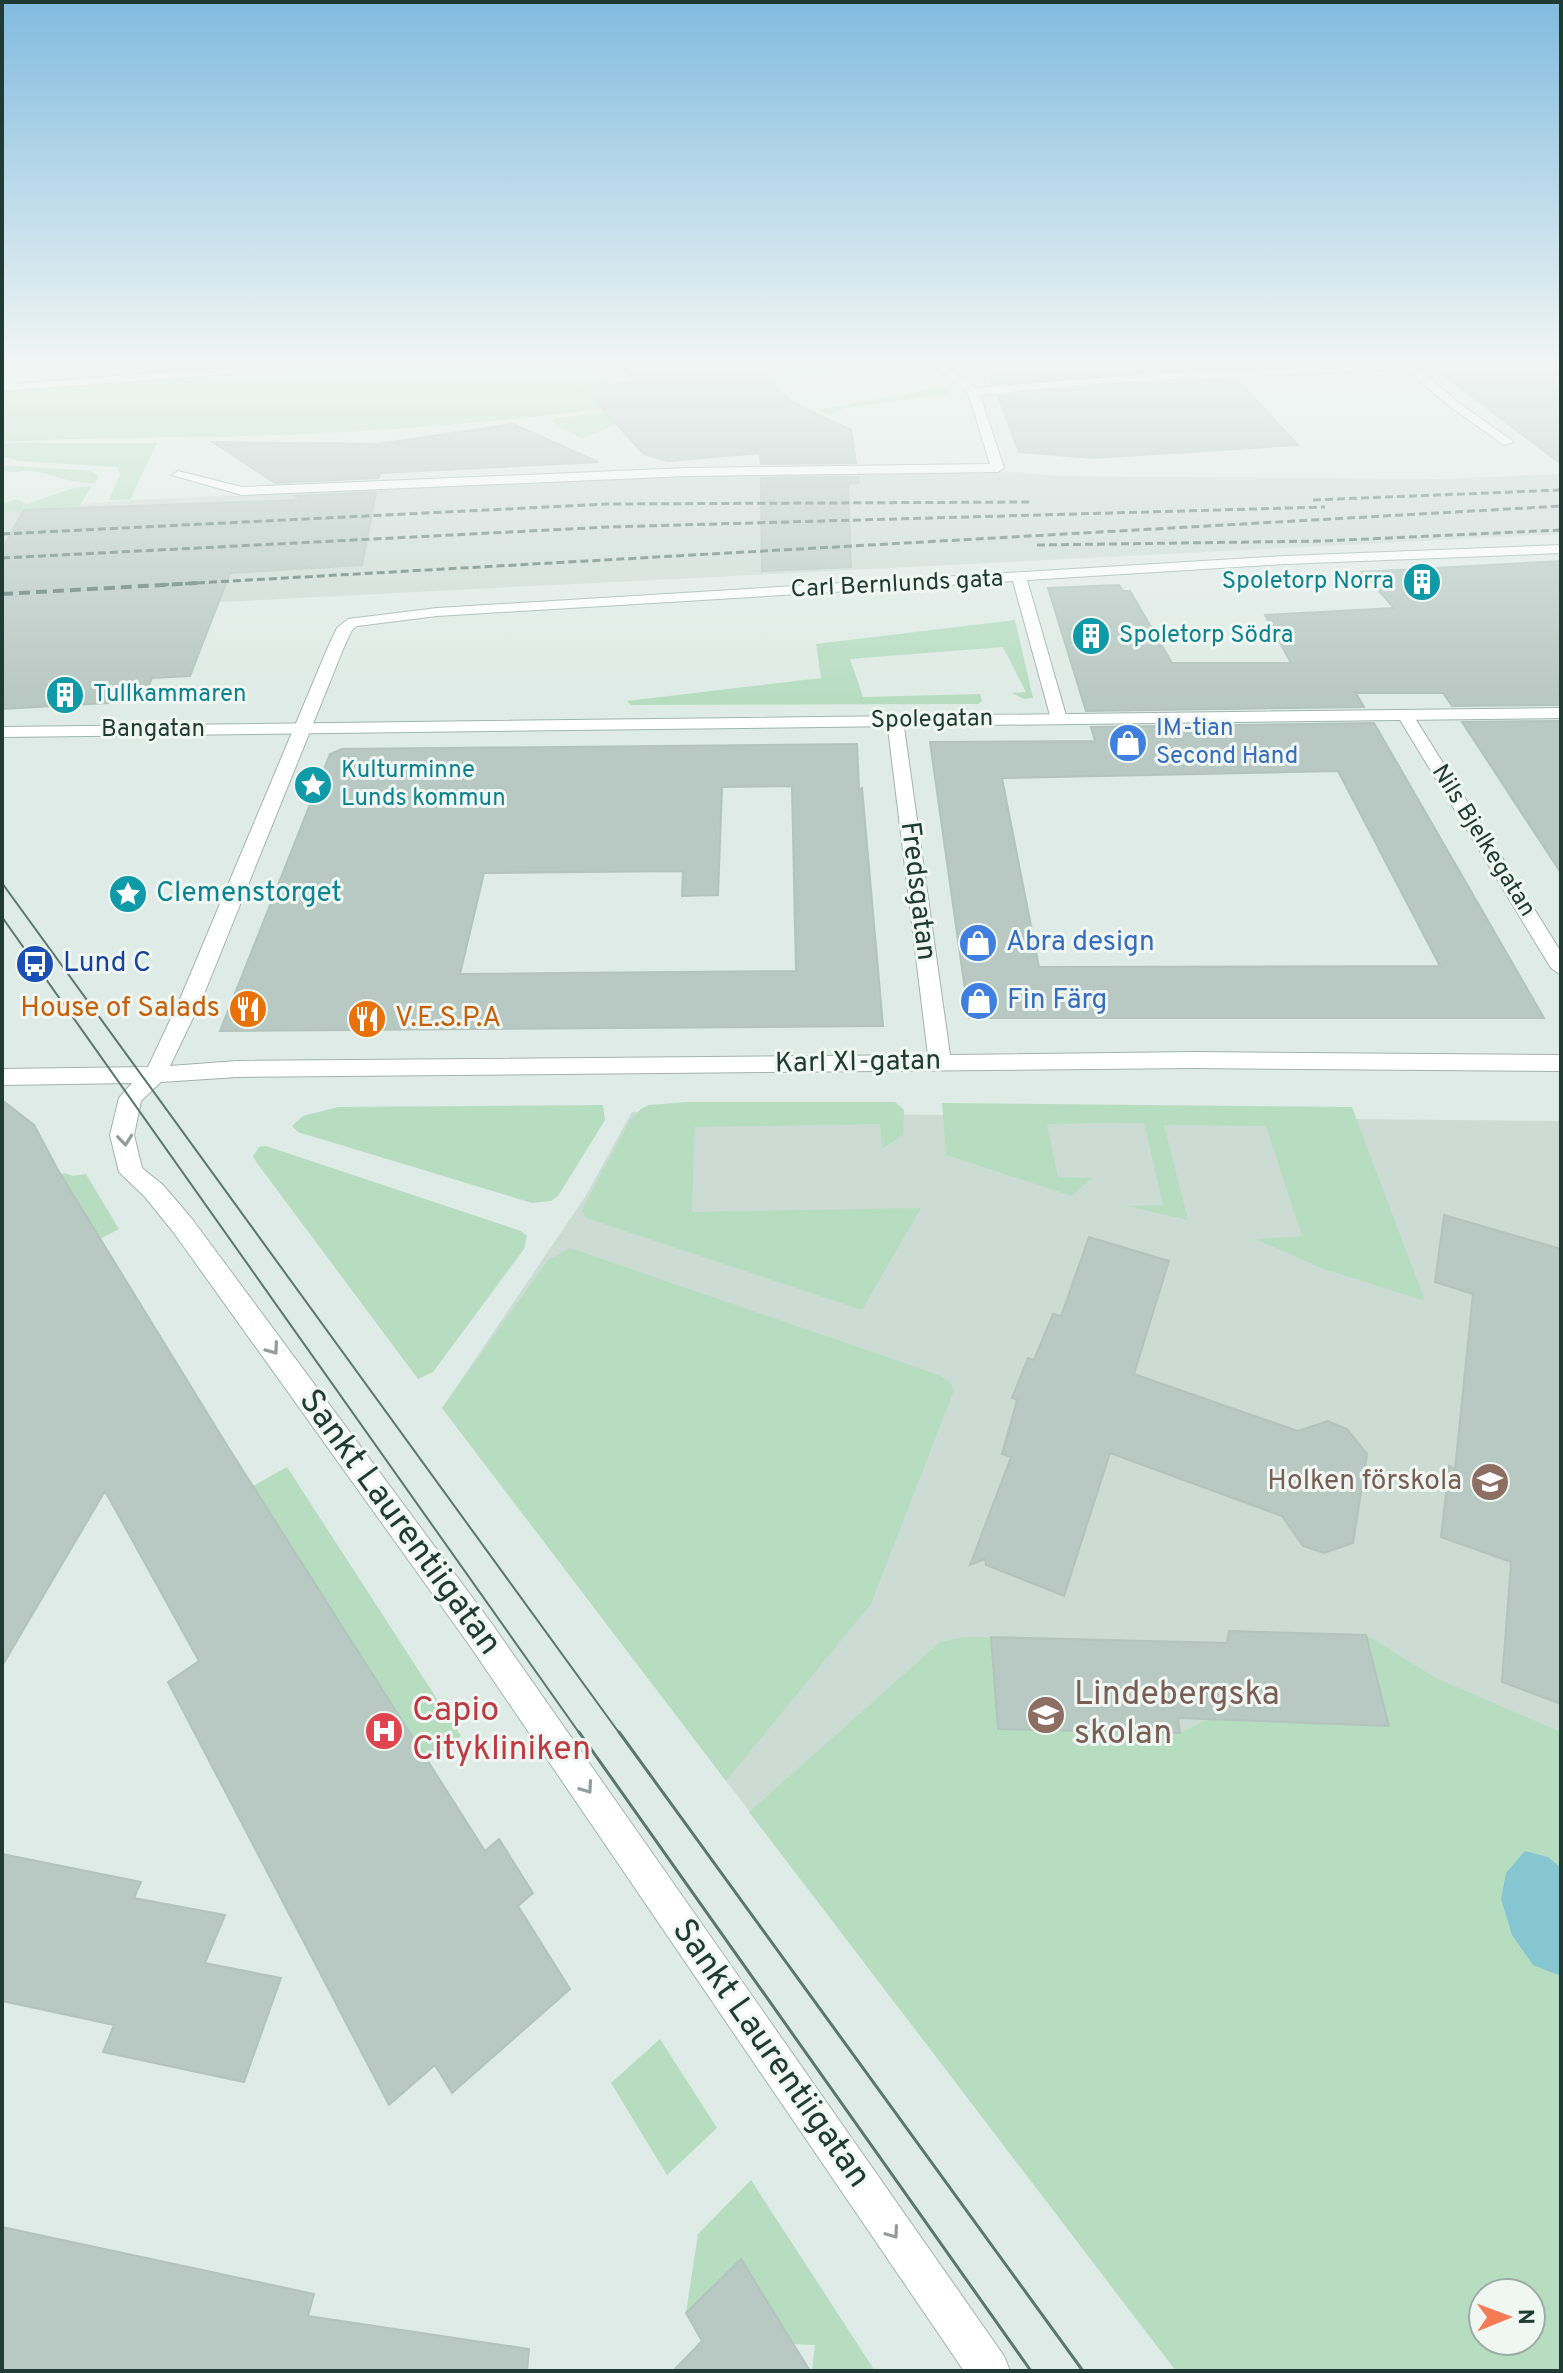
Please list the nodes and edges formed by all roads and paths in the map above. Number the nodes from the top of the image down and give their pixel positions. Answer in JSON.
{"nodes":[{"id":1,"x":181,"y":476,"type":"edge"},
{"id":2,"x":599,"y":476,"type":"edge"},
{"id":3,"x":1561,"y":549,"type":"edge"},
{"id":4,"x":1019,"y":578,"type":"junction"},
{"id":5,"x":1561,"y":713,"type":"edge"},
{"id":6,"x":1405,"y":715,"type":"junction"},
{"id":7,"x":1059,"y":719,"type":"junction"},
{"id":8,"x":895,"y":720,"type":"junction"},
{"id":9,"x":304,"y":729,"type":"junction"},
{"id":10,"x":2,"y":732,"type":"edge"},
{"id":11,"x":1561,"y":968,"type":"edge"},
{"id":12,"x":940,"y":1062,"type":"junction"},
{"id":13,"x":1561,"y":1063,"type":"edge"},
{"id":14,"x":155,"y":1075,"type":"junction"},
{"id":15,"x":2,"y":1077,"type":"edge"},
{"id":16,"x":989,"y":2371,"type":"edge"}],
"edges":[{"from":1,"to":2,"type":"street"},
{"from":3,"to":4,"type":"street","name":"Carl Bernlunds gata"},
{"from":4,"to":7,"type":"street"},
{"from":4,"to":9,"type":"street","name":"Carl Bernlunds gata"},
{"from":5,"to":6,"type":"street","name":"Spolegatan"},
{"from":6,"to":7,"type":"street","name":"Spolegatan"},
{"from":6,"to":11,"type":"street","name":"Nils Bjelkegatan"},
{"from":7,"to":8,"type":"street","name":"Spolegatan"},
{"from":8,"to":9,"type":"street","name":"Spolegatan"},
{"from":8,"to":12,"type":"street","name":"Fredsgatan"},
{"from":9,"to":10,"type":"street","name":"Bangatan"},
{"from":9,"to":14,"type":"street"},
{"from":12,"to":13,"type":"street","name":"Karl XI-gatan"},
{"from":12,"to":14,"type":"street","name":"Karl XI-gatan"},
{"from":14,"to":15,"type":"street"},
{"from":14,"to":16,"type":"street","name":"Sankt Laurentiigatan","one_way":true}]}
